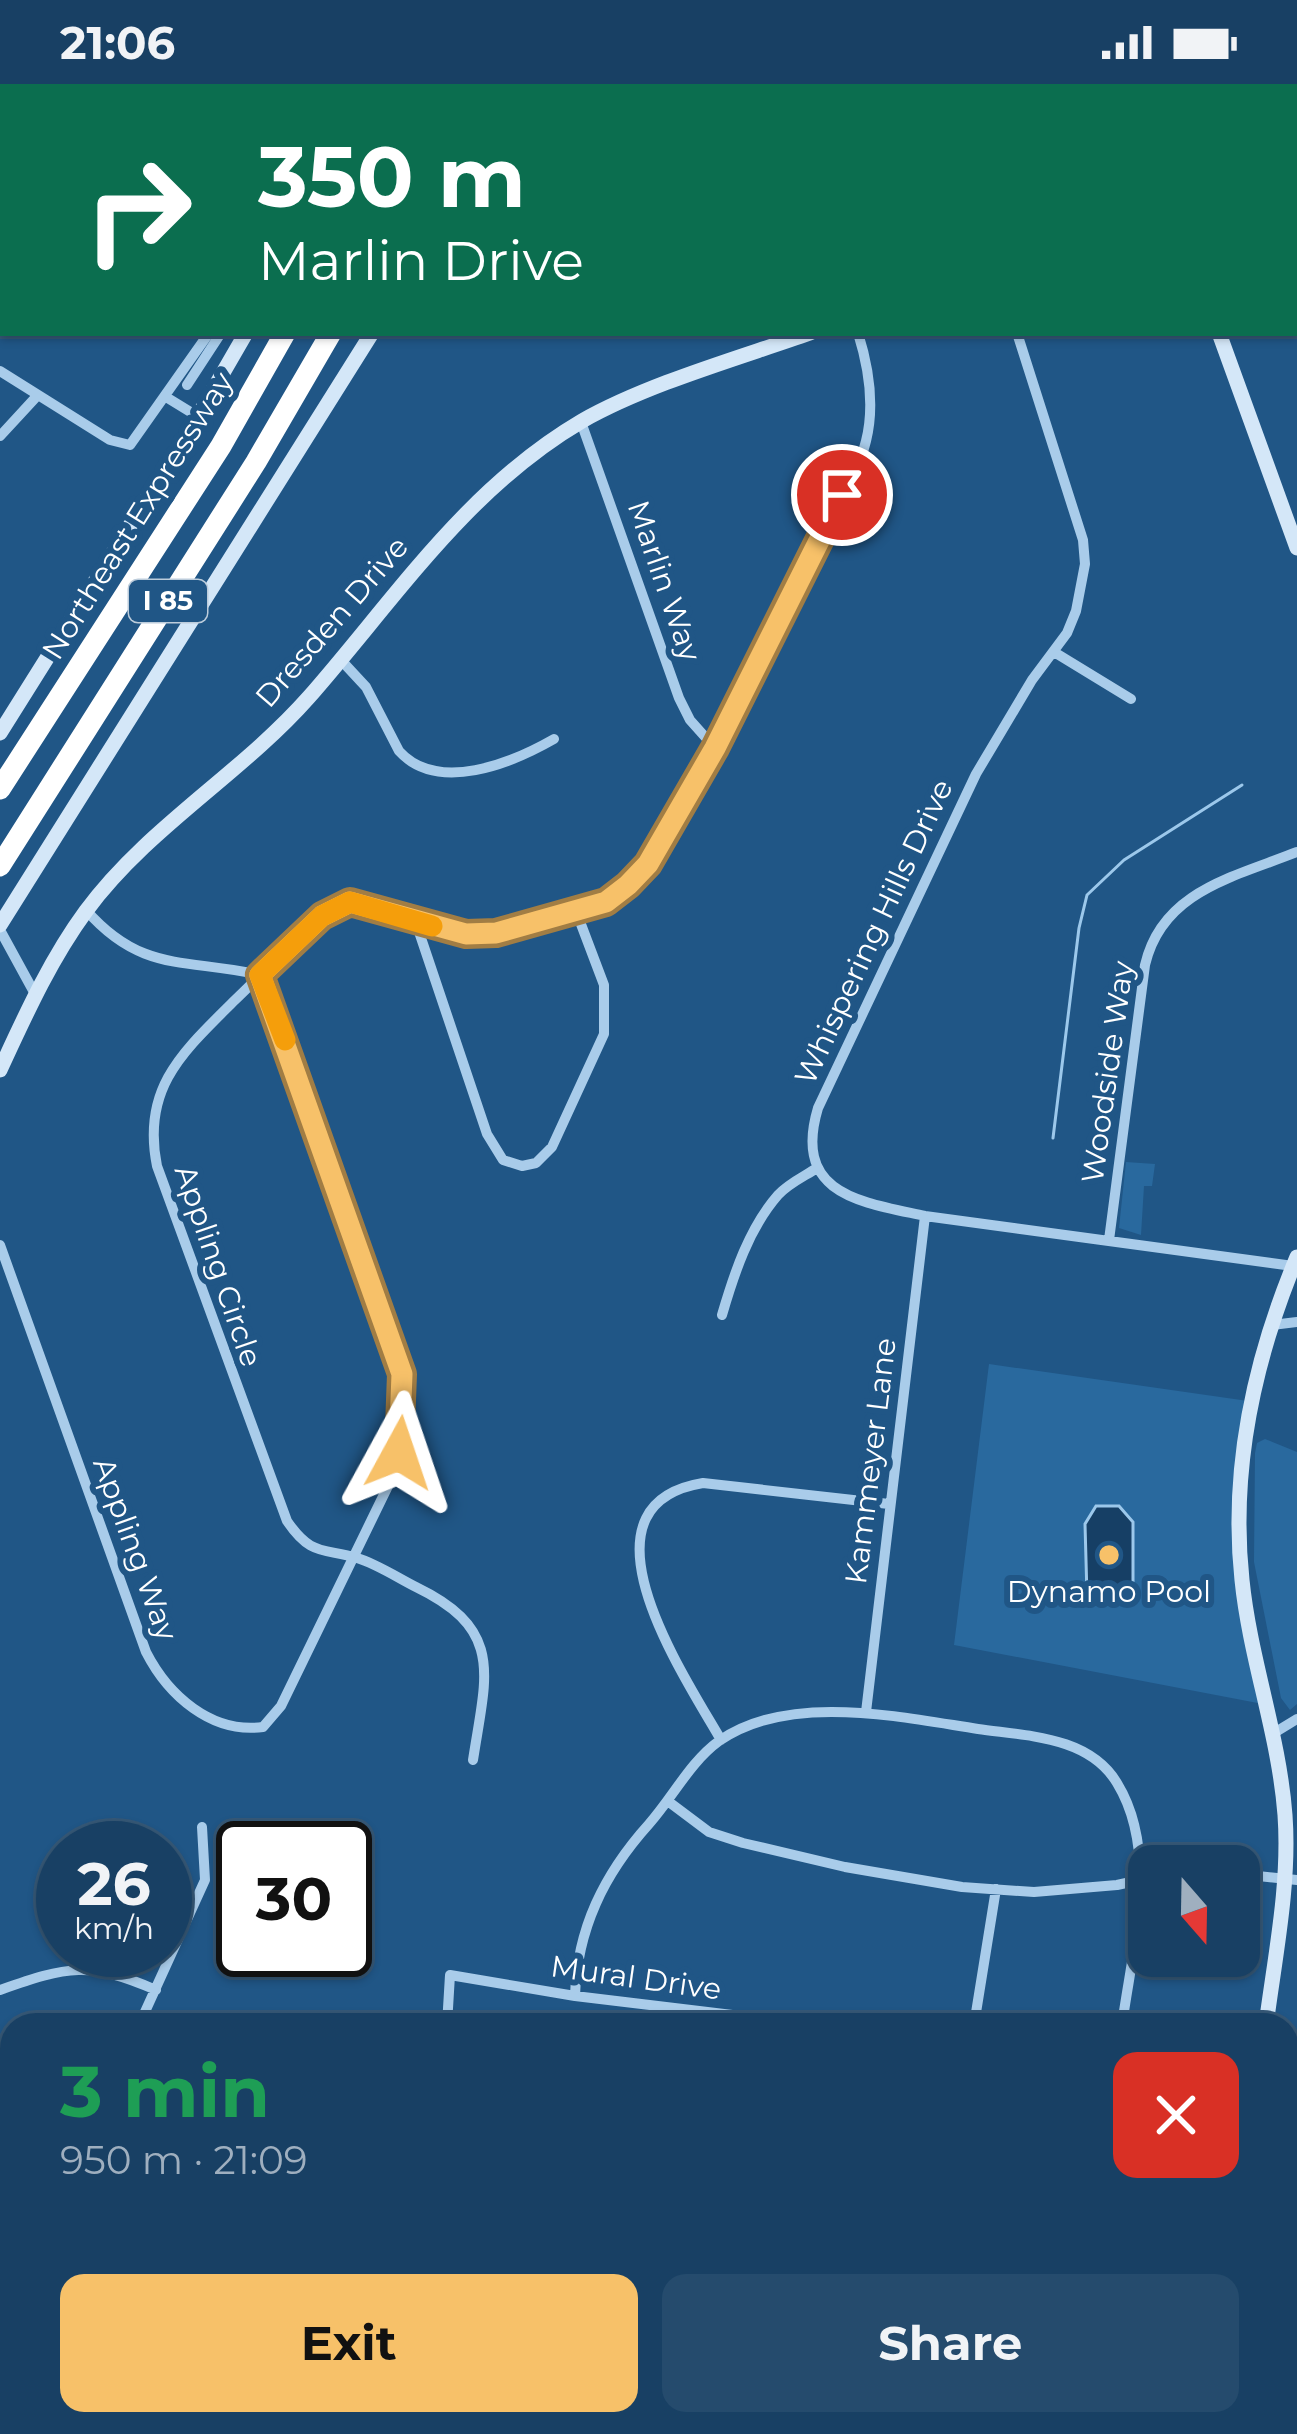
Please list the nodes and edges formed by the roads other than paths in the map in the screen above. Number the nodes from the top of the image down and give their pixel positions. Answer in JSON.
{"nodes":[{"id":1,"x":207,"y":336,"type":"edge"},
{"id":2,"x":218,"y":336,"type":"edge"},
{"id":3,"x":283,"y":336,"type":"edge"},
{"id":4,"x":330,"y":336,"type":"edge"},
{"id":5,"x":370,"y":336,"type":"edge"},
{"id":6,"x":802,"y":336,"type":"edge"},
{"id":7,"x":858,"y":336,"type":"edge"},
{"id":8,"x":1018,"y":336,"type":"edge"},
{"id":9,"x":1220,"y":336,"type":"edge"},
{"id":10,"x":243,"y":339,"type":"edge"},
{"id":11,"x":0,"y":371,"type":"edge"},
{"id":12,"x":182,"y":382,"type":"junction"},
{"id":13,"x":37,"y":396,"type":"junction"},
{"id":14,"x":166,"y":397,"type":"junction"},
{"id":15,"x":207,"y":399,"type":"junction"},
{"id":16,"x":197,"y":416,"type":"junction"},
{"id":17,"x":581,"y":422,"type":"junction"},
{"id":18,"x":0,"y":436,"type":"edge"},
{"id":19,"x":1297,"y":548,"type":"edge"},
{"id":20,"x":1054,"y":652,"type":"junction"},
{"id":21,"x":340,"y":659,"type":"junction"},
{"id":22,"x":1131,"y":699,"type":"dead end"},
{"id":23,"x":0,"y":733,"type":"edge"},
{"id":24,"x":554,"y":739,"type":"dead end"},
{"id":25,"x":715,"y":748,"type":"junction"},
{"id":26,"x":0,"y":790,"type":"edge"},
{"id":27,"x":1297,"y":852,"type":"edge"},
{"id":28,"x":0,"y":866,"type":"edge"},
{"id":29,"x":86,"y":910,"type":"junction"},
{"id":30,"x":577,"y":911,"type":"junction"},
{"id":31,"x":416,"y":922,"type":"junction"},
{"id":32,"x":0,"y":928,"type":"edge"},
{"id":33,"x":260,"y":975,"type":"junction"},
{"id":34,"x":35,"y":994,"type":"junction"},
{"id":35,"x":0,"y":1070,"type":"edge"},
{"id":36,"x":817,"y":1168,"type":"junction"},
{"id":37,"x":926,"y":1216,"type":"junction"},
{"id":38,"x":1109,"y":1240,"type":"junction"},
{"id":39,"x":0,"y":1244,"type":"edge"},
{"id":40,"x":1295,"y":1262,"type":"edge"},
{"id":41,"x":722,"y":1316,"type":"dead end"},
{"id":42,"x":1297,"y":1322,"type":"edge"},
{"id":43,"x":1272,"y":1325,"type":"junction"},
{"id":44,"x":889,"y":1504,"type":"junction"},
{"id":45,"x":356,"y":1557,"type":"junction"},
{"id":46,"x":866,"y":1712,"type":"junction"},
{"id":47,"x":1297,"y":1719,"type":"edge"},
{"id":48,"x":1274,"y":1733,"type":"junction"},
{"id":49,"x":721,"y":1740,"type":"junction"},
{"id":50,"x":473,"y":1760,"type":"dead end"},
{"id":51,"x":669,"y":1802,"type":"junction"},
{"id":52,"x":202,"y":1827,"type":"dead end"},
{"id":53,"x":1137,"y":1845,"type":"edge"},
{"id":54,"x":1260,"y":1876,"type":"edge"},
{"id":55,"x":1290,"y":1879,"type":"edge"},
{"id":56,"x":1128,"y":1883,"type":"edge"},
{"id":57,"x":996,"y":1888,"type":"junction"},
{"id":58,"x":1130,"y":1977,"type":"edge"},
{"id":59,"x":0,"y":1990,"type":"edge"},
{"id":60,"x":156,"y":1990,"type":"junction"},
{"id":61,"x":575,"y":1996,"type":"junction"},
{"id":62,"x":145,"y":2013,"type":"edge"},
{"id":63,"x":448,"y":2013,"type":"edge"},
{"id":64,"x":716,"y":2013,"type":"edge"},
{"id":65,"x":976,"y":2013,"type":"edge"},
{"id":66,"x":1124,"y":2013,"type":"edge"},
{"id":67,"x":1268,"y":2013,"type":"edge"}],
"edges":[{"from":1,"to":12,"type":"street"},
{"from":2,"to":12,"type":"street"},
{"from":3,"to":26,"type":"highway","name":"Northeast Expressway","number":"I 85"},
{"from":4,"to":28,"type":"highway","number":"I 85"},
{"from":5,"to":32,"type":"street"},
{"from":6,"to":17,"type":"street","name":"Dresden Drive"},
{"from":7,"to":25,"type":"street"},
{"from":8,"to":20,"type":"street","name":"Whispering Hills Drive"},
{"from":9,"to":19,"type":"street"},
{"from":10,"to":15,"type":"street"},
{"from":11,"to":13,"type":"street"},
{"from":12,"to":14,"type":"street"},
{"from":12,"to":15,"type":"street"},
{"from":13,"to":14,"type":"street"},
{"from":13,"to":18,"type":"street"},
{"from":14,"to":16,"type":"street"},
{"from":15,"to":16,"type":"street"},
{"from":16,"to":23,"type":"street"},
{"from":17,"to":21,"type":"street","name":"Dresden Drive"},
{"from":17,"to":25,"type":"street","name":"Marlin Way"},
{"from":20,"to":22,"type":"street"},
{"from":20,"to":36,"type":"street","name":"Whispering Hills Drive"},
{"from":21,"to":24,"type":"street"},
{"from":21,"to":29,"type":"street","name":"Dresden Drive"},
{"from":25,"to":30,"type":"street"},
{"from":27,"to":38,"type":"street","name":"Woodside Way"},
{"from":29,"to":33,"type":"street"},
{"from":29,"to":34,"type":"street","name":"Dresden Drive"},
{"from":30,"to":31,"type":"street"},
{"from":30,"to":31,"type":"street"},
{"from":31,"to":33,"type":"street","name":"Appling Circle"},
{"from":32,"to":34,"type":"street"},
{"from":33,"to":45,"type":"street","name":"Appling Way"},
{"from":33,"to":45,"type":"street","name":"Appling Circle"},
{"from":34,"to":35,"type":"street","name":"Dresden Drive"},
{"from":36,"to":37,"type":"street"},
{"from":36,"to":41,"type":"street"},
{"from":37,"to":38,"type":"street"},
{"from":37,"to":44,"type":"street","name":"Kammeyer Lane"},
{"from":38,"to":40,"type":"street"},
{"from":39,"to":45,"type":"street","name":"Appling Way"},
{"from":40,"to":43,"type":"street"},
{"from":42,"to":43,"type":"street"},
{"from":43,"to":48,"type":"street"},
{"from":44,"to":46,"type":"street","name":"Kammeyer Lane"},
{"from":44,"to":49,"type":"street"},
{"from":45,"to":50,"type":"street","name":"Appling Circle"},
{"from":46,"to":49,"type":"street"},
{"from":46,"to":53,"type":"street"},
{"from":47,"to":48,"type":"street"},
{"from":48,"to":55,"type":"street"},
{"from":49,"to":51,"type":"street"},
{"from":51,"to":57,"type":"street"},
{"from":51,"to":61,"type":"street"},
{"from":52,"to":60,"type":"street"},
{"from":54,"to":55,"type":"street"},
{"from":55,"to":67,"type":"street"},
{"from":56,"to":57,"type":"street"},
{"from":57,"to":65,"type":"street"},
{"from":58,"to":66,"type":"street"},
{"from":59,"to":60,"type":"street"},
{"from":60,"to":62,"type":"street"},
{"from":61,"to":63,"type":"street","name":"Mural Drive"},
{"from":61,"to":64,"type":"street","name":"Mural Drive"}]}
